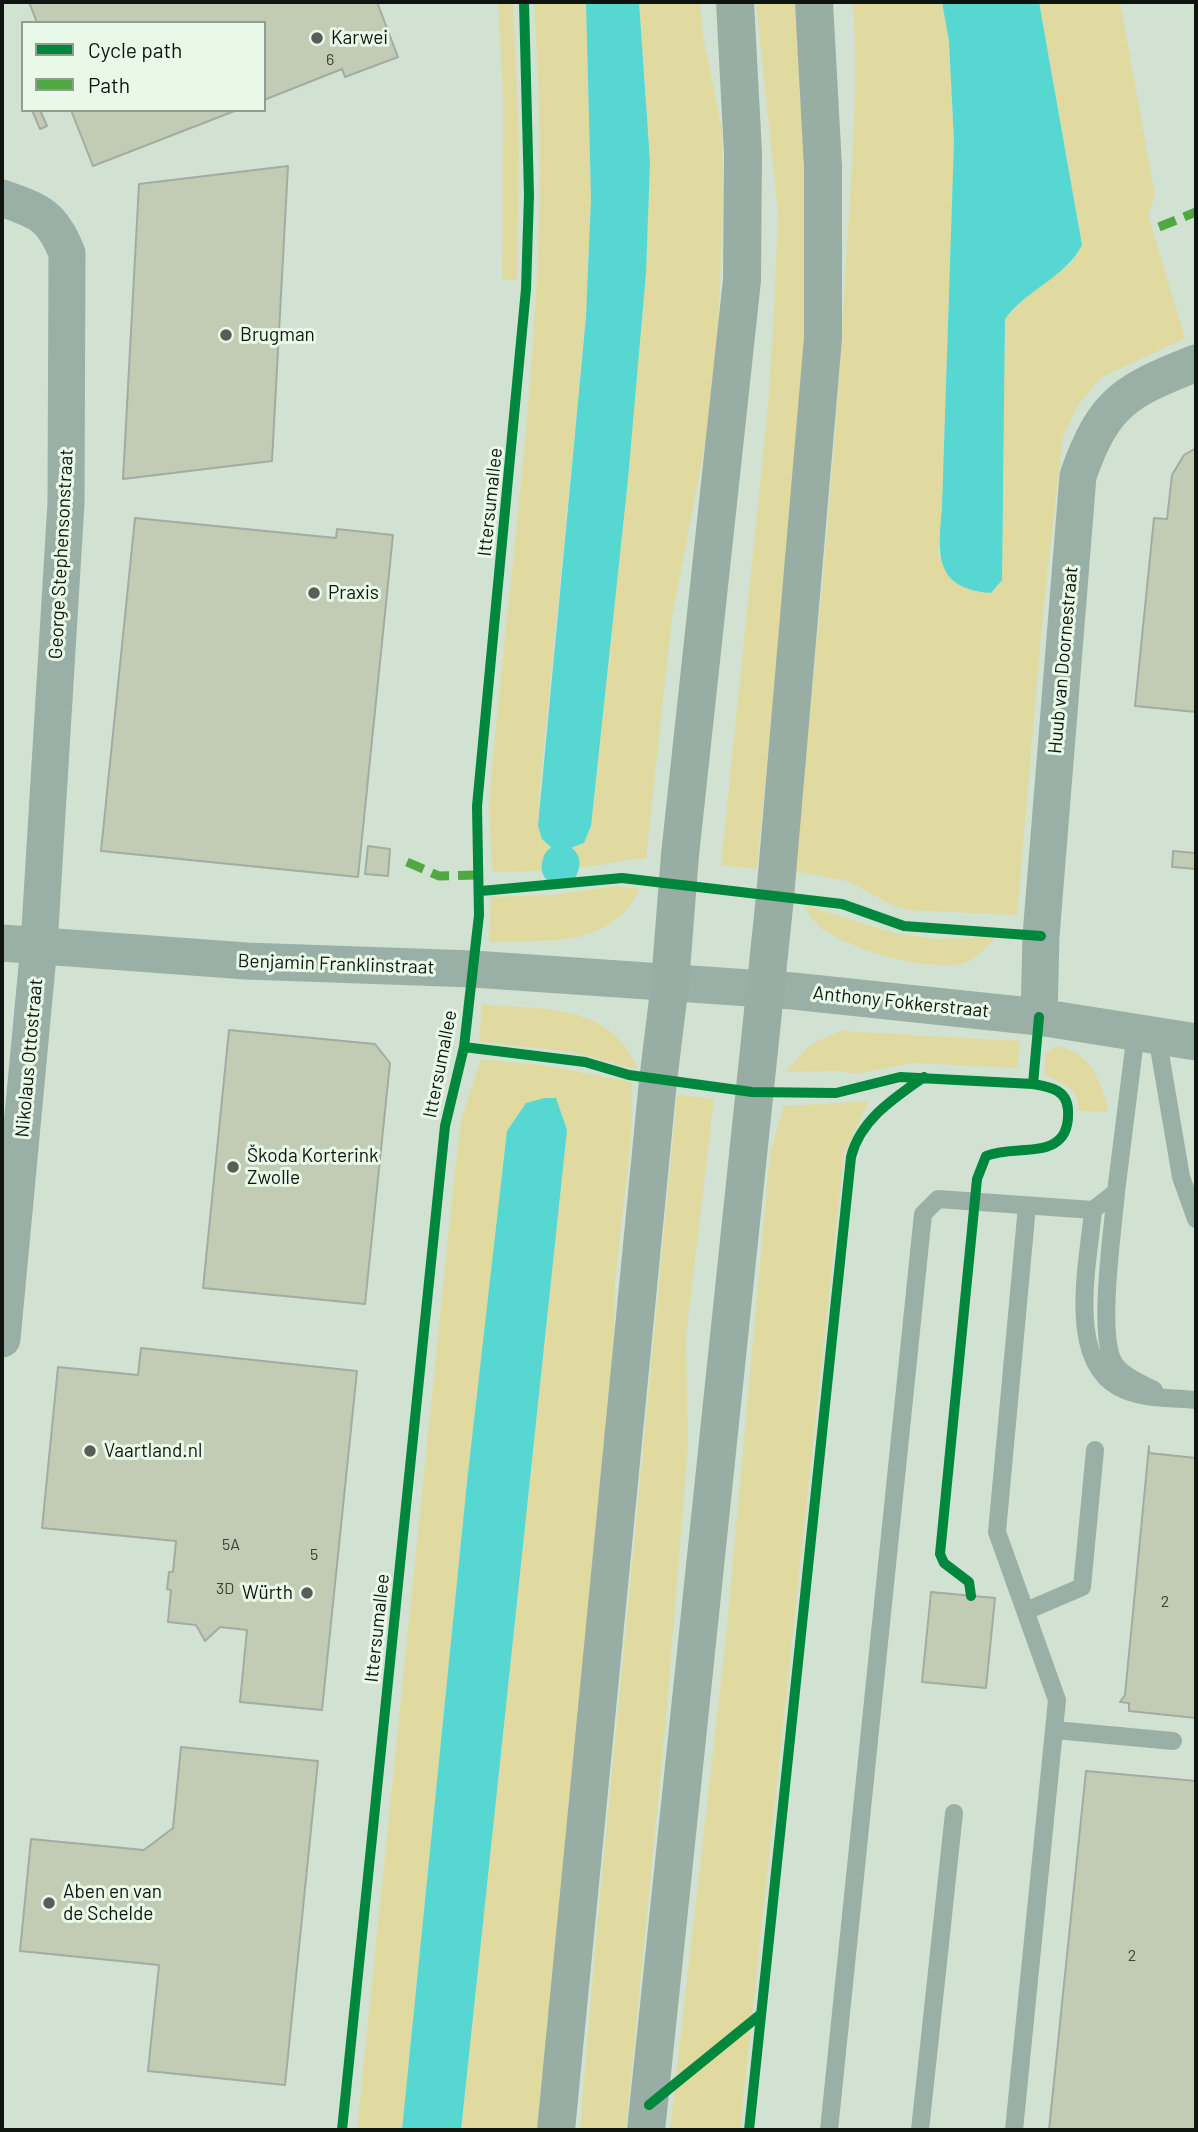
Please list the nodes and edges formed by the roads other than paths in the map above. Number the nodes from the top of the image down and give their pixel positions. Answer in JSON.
{"nodes":[{"id":1,"x":735,"y":2,"type":"edge"},
{"id":2,"x":814,"y":2,"type":"edge"},
{"id":3,"x":2,"y":198,"type":"edge"},
{"id":4,"x":1196,"y":363,"type":"edge"},
{"id":5,"x":2,"y":943,"type":"edge"},
{"id":6,"x":39,"y":945,"type":"junction"},
{"id":7,"x":670,"y":983,"type":"junction"},
{"id":8,"x":764,"y":988,"type":"junction"},
{"id":9,"x":1039,"y":1017,"type":"junction"},
{"id":10,"x":1146,"y":1034,"type":"junction"},
{"id":11,"x":1196,"y":1042,"type":"edge"},
{"id":12,"x":1116,"y":1192,"type":"junction"},
{"id":13,"x":1027,"y":1206,"type":"junction"},
{"id":14,"x":1093,"y":1210,"type":"junction"},
{"id":15,"x":1196,"y":1219,"type":"edge"},
{"id":16,"x":2,"y":1339,"type":"edge"},
{"id":17,"x":1169,"y":1397,"type":"junction"},
{"id":18,"x":1196,"y":1400,"type":"edge"},
{"id":19,"x":1095,"y":1450,"type":"dead end"},
{"id":20,"x":1026,"y":1611,"type":"junction"},
{"id":21,"x":1055,"y":1730,"type":"junction"},
{"id":22,"x":1173,"y":1741,"type":"dead end"},
{"id":23,"x":954,"y":1813,"type":"dead end"},
{"id":24,"x":556,"y":2130,"type":"edge"},
{"id":25,"x":646,"y":2130,"type":"edge"},
{"id":26,"x":830,"y":2130,"type":"edge"},
{"id":27,"x":920,"y":2130,"type":"edge"},
{"id":28,"x":1014,"y":2130,"type":"edge"}],
"edges":[{"from":1,"to":7,"type":"main road"},
{"from":2,"to":8,"type":"main road"},
{"from":3,"to":6,"type":"street","name":"George Stephensonstraat"},
{"from":4,"to":9,"type":"street","name":"Huub van Doornestraat"},
{"from":5,"to":6,"type":"street","name":"Benjamin Franklinstraat"},
{"from":6,"to":7,"type":"street","name":"Benjamin Franklinstraat"},
{"from":6,"to":16,"type":"street","name":"Nikolaus Ottostraat"},
{"from":7,"to":8,"type":"street","name":"Benjamin Franklinstraat"},
{"from":7,"to":24,"type":"main road"},
{"from":8,"to":9,"type":"street","name":"Anthony Fokkerstraat"},
{"from":8,"to":25,"type":"main road"},
{"from":9,"to":10,"type":"street","name":"Anthony Fokkerstraat"},
{"from":10,"to":11,"type":"street","name":"Anthony Fokkerstraat"},
{"from":10,"to":12,"type":"lane"},
{"from":10,"to":15,"type":"lane"},
{"from":12,"to":14,"type":"lane"},
{"from":12,"to":17,"type":"lane"},
{"from":13,"to":14,"type":"lane"},
{"from":13,"to":20,"type":"lane"},
{"from":13,"to":26,"type":"lane"},
{"from":14,"to":17,"type":"lane"},
{"from":17,"to":18,"type":"lane"},
{"from":19,"to":20,"type":"lane"},
{"from":20,"to":21,"type":"lane"},
{"from":21,"to":22,"type":"lane"},
{"from":21,"to":28,"type":"lane"},
{"from":23,"to":27,"type":"lane"}]}
